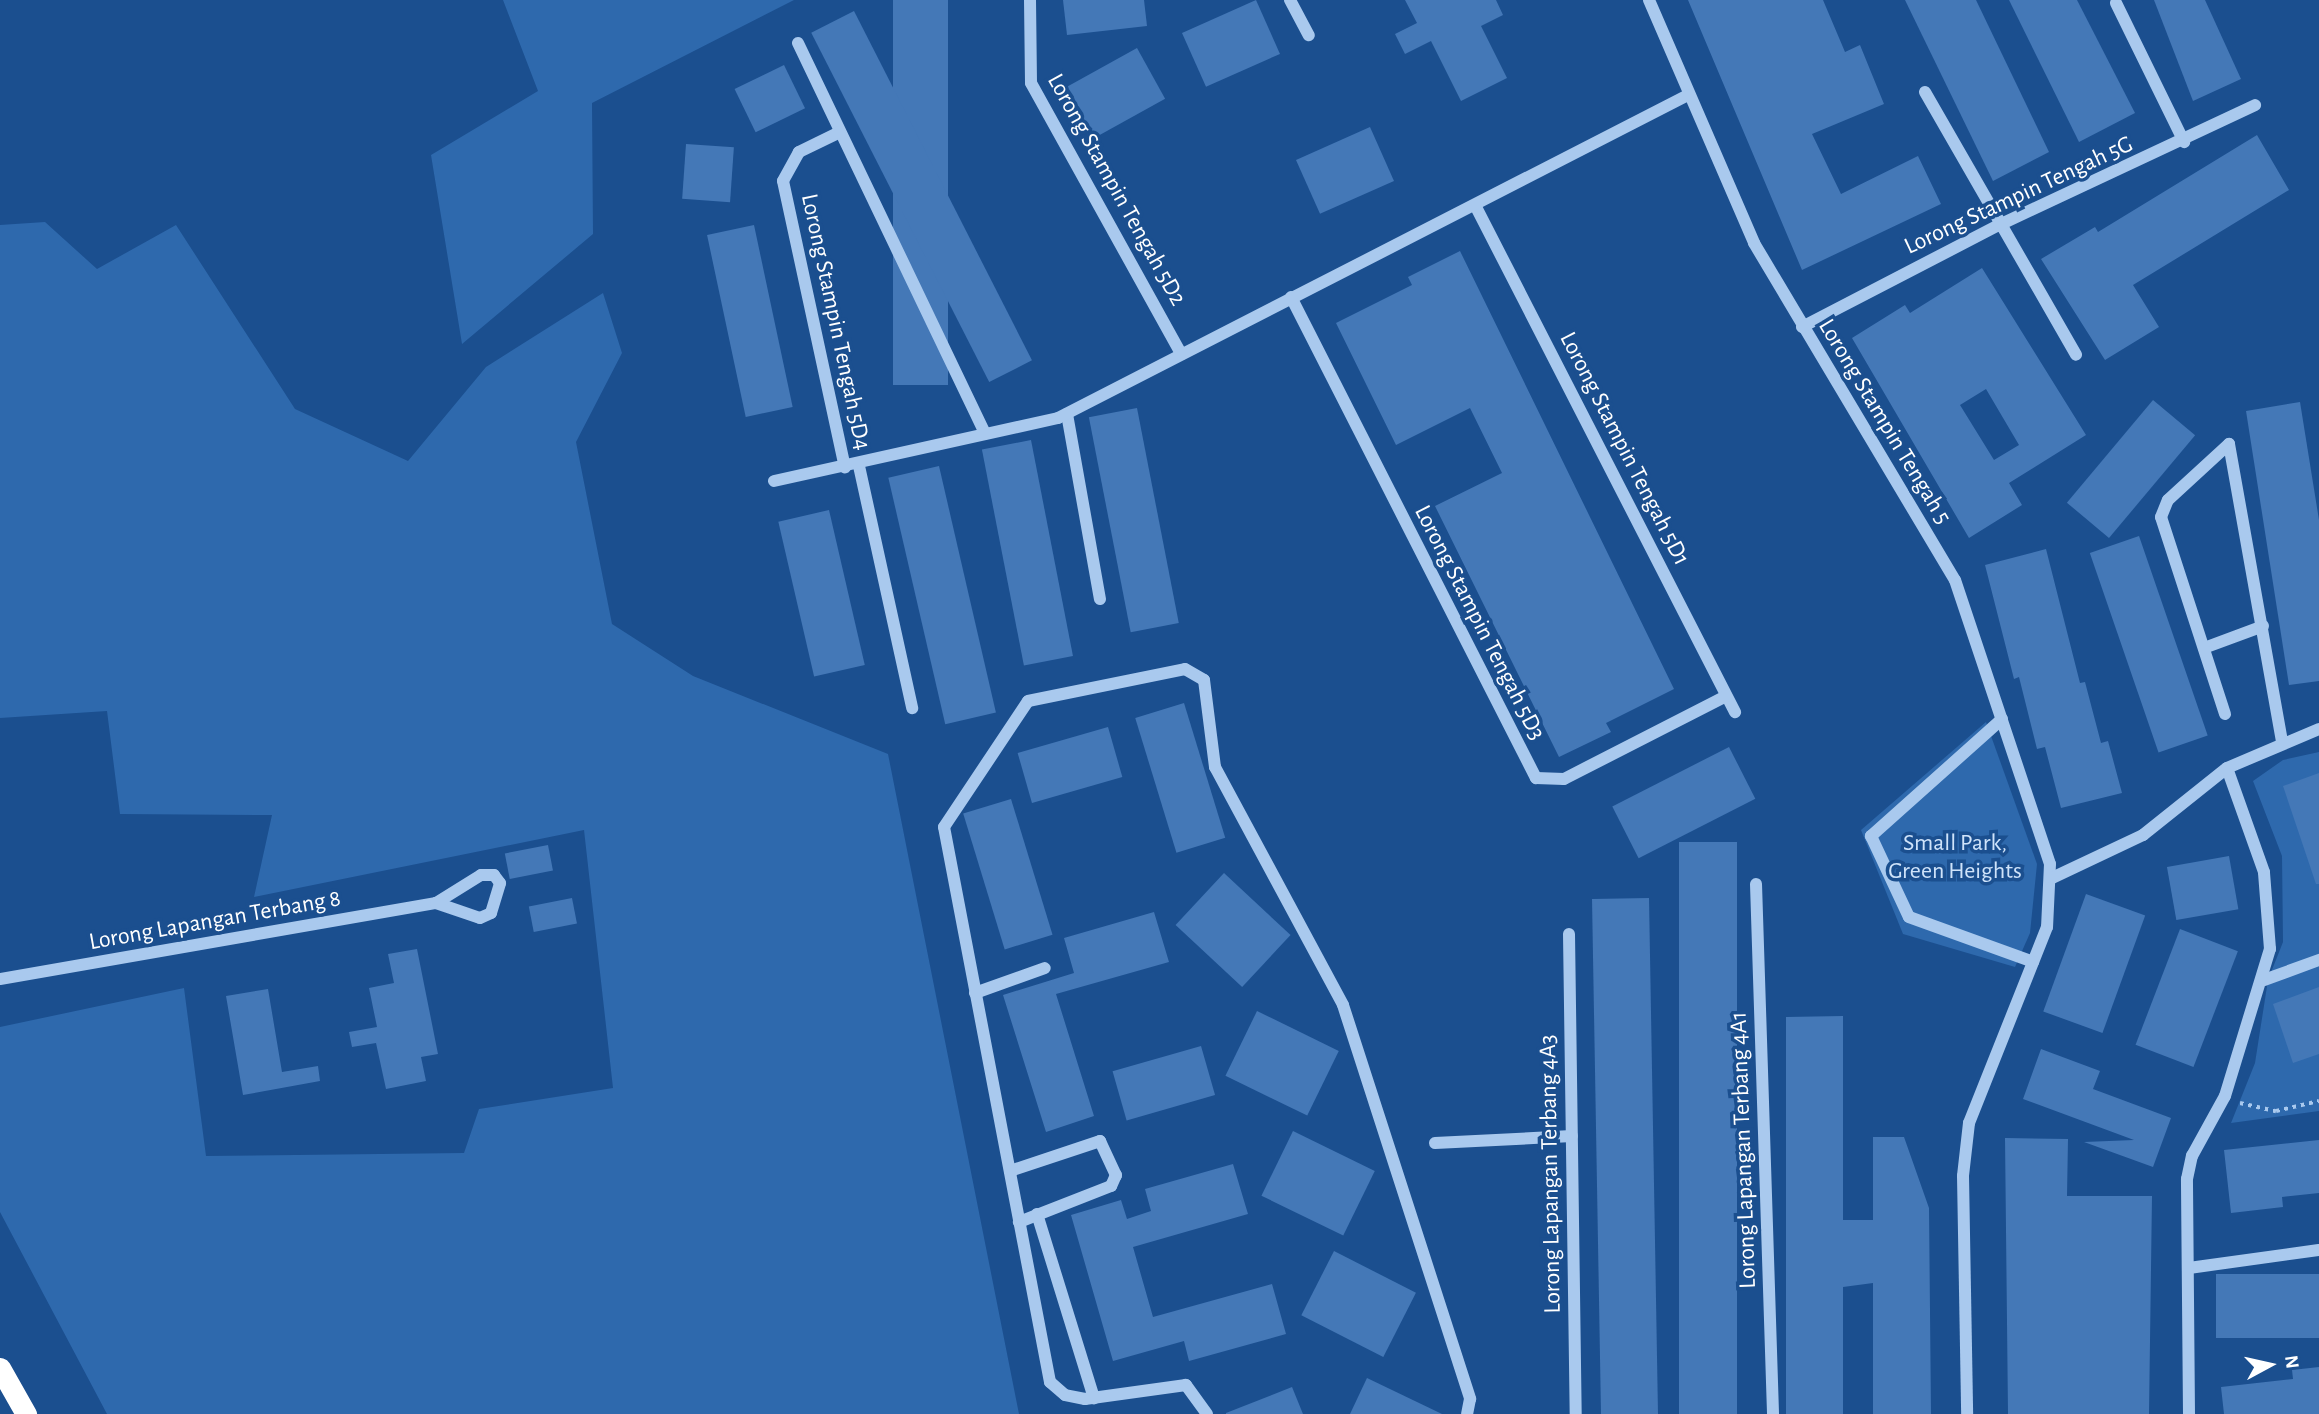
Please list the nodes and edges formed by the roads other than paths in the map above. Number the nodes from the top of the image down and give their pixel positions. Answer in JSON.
{"nodes":[{"id":1,"x":1030,"y":0,"type":"edge"},
{"id":2,"x":1290,"y":0,"type":"edge"},
{"id":3,"x":1648,"y":0,"type":"edge"},
{"id":4,"x":2116,"y":3,"type":"dead end"},
{"id":5,"x":1309,"y":35,"type":"dead end"},
{"id":6,"x":798,"y":43,"type":"dead end"},
{"id":7,"x":1925,"y":92,"type":"dead end"},
{"id":8,"x":1688,"y":95,"type":"junction"},
{"id":9,"x":2255,"y":105,"type":"dead end"},
{"id":10,"x":840,"y":132,"type":"junction"},
{"id":11,"x":2184,"y":142,"type":"junction"},
{"id":12,"x":1475,"y":205,"type":"junction"},
{"id":13,"x":1997,"y":226,"type":"junction"},
{"id":14,"x":1291,"y":297,"type":"junction"},
{"id":15,"x":1802,"y":327,"type":"junction"},
{"id":16,"x":1181,"y":354,"type":"junction"},
{"id":17,"x":2076,"y":355,"type":"dead end"},
{"id":18,"x":1066,"y":414,"type":"junction"},
{"id":19,"x":985,"y":434,"type":"junction"},
{"id":20,"x":859,"y":466,"type":"junction"},
{"id":21,"x":845,"y":467,"type":"junction"},
{"id":22,"x":774,"y":481,"type":"dead end"},
{"id":23,"x":1100,"y":599,"type":"dead end"},
{"id":24,"x":2263,"y":626,"type":"junction"},
{"id":25,"x":2204,"y":648,"type":"junction"},
{"id":26,"x":1726,"y":696,"type":"junction"},
{"id":27,"x":912,"y":709,"type":"dead end"},
{"id":28,"x":1735,"y":712,"type":"dead end"},
{"id":29,"x":2225,"y":713,"type":"dead end"},
{"id":30,"x":2002,"y":719,"type":"junction"},
{"id":31,"x":2319,"y":729,"type":"edge"},
{"id":32,"x":2282,"y":741,"type":"junction"},
{"id":33,"x":2227,"y":768,"type":"junction"},
{"id":34,"x":2052,"y":878,"type":"junction"},
{"id":35,"x":1756,"y":884,"type":"dead end"},
{"id":36,"x":436,"y":903,"type":"junction"},
{"id":37,"x":1569,"y":934,"type":"dead end"},
{"id":38,"x":2319,"y":960,"type":"edge"},
{"id":39,"x":2033,"y":962,"type":"junction"},
{"id":40,"x":1045,"y":968,"type":"dead end"},
{"id":41,"x":0,"y":979,"type":"edge"},
{"id":42,"x":2264,"y":980,"type":"junction"},
{"id":43,"x":975,"y":993,"type":"junction"},
{"id":44,"x":1572,"y":1136,"type":"junction"},
{"id":45,"x":1435,"y":1143,"type":"dead end"},
{"id":46,"x":1010,"y":1171,"type":"junction"},
{"id":47,"x":1037,"y":1214,"type":"junction"},
{"id":48,"x":1019,"y":1222,"type":"junction"},
{"id":49,"x":2319,"y":1250,"type":"edge"},
{"id":50,"x":2189,"y":1268,"type":"junction"},
{"id":51,"x":0,"y":1368,"type":"edge"},
{"id":52,"x":1094,"y":1398,"type":"junction"},
{"id":53,"x":26,"y":1414,"type":"edge"},
{"id":54,"x":1207,"y":1414,"type":"edge"},
{"id":55,"x":1467,"y":1414,"type":"edge"},
{"id":56,"x":1576,"y":1414,"type":"edge"},
{"id":57,"x":1773,"y":1414,"type":"edge"},
{"id":58,"x":1967,"y":1414,"type":"edge"},
{"id":59,"x":2189,"y":1414,"type":"edge"}],
"edges":[{"from":1,"to":16,"type":"street","name":"Lorong Stampin Tengah 5D2"},
{"from":2,"to":5,"type":"street"},
{"from":3,"to":8,"type":"street","name":"Lorong Stampin Tengah 5"},
{"from":4,"to":11,"type":"street"},
{"from":6,"to":10,"type":"street"},
{"from":7,"to":13,"type":"street"},
{"from":8,"to":12,"type":"street"},
{"from":8,"to":15,"type":"street","name":"Lorong Stampin Tengah 5"},
{"from":9,"to":11,"type":"street","name":"Lorong Stampin Tengah 5G"},
{"from":10,"to":19,"type":"street"},
{"from":10,"to":21,"type":"street","name":"Lorong Stampin Tengah 5D4"},
{"from":11,"to":13,"type":"street","name":"Lorong Stampin Tengah 5G"},
{"from":12,"to":14,"type":"street"},
{"from":12,"to":26,"type":"street","name":"Lorong Stampin Tengah 5D1"},
{"from":13,"to":15,"type":"street","name":"Lorong Stampin Tengah 5G"},
{"from":13,"to":17,"type":"street"},
{"from":14,"to":16,"type":"street"},
{"from":14,"to":26,"type":"street","name":"Lorong Stampin Tengah 5D3"},
{"from":15,"to":30,"type":"street","name":"Lorong Stampin Tengah 5"},
{"from":16,"to":18,"type":"street"},
{"from":18,"to":19,"type":"street"},
{"from":18,"to":23,"type":"street"},
{"from":19,"to":20,"type":"street"},
{"from":20,"to":21,"type":"street"},
{"from":20,"to":27,"type":"street"},
{"from":21,"to":22,"type":"street"},
{"from":24,"to":25,"type":"street"},
{"from":24,"to":25,"type":"street"},
{"from":24,"to":32,"type":"street"},
{"from":25,"to":29,"type":"street"},
{"from":26,"to":28,"type":"street","name":"Lorong Stampin Tengah 5D1"},
{"from":30,"to":34,"type":"street","name":"Lorong Stampin Tengah 5"},
{"from":30,"to":39,"type":"street"},
{"from":31,"to":32,"type":"street"},
{"from":32,"to":33,"type":"street"},
{"from":33,"to":34,"type":"street"},
{"from":33,"to":42,"type":"street"},
{"from":34,"to":39,"type":"street"},
{"from":35,"to":57,"type":"street","name":"Lorong Lapangan Terbang 4A1"},
{"from":36,"to":36,"type":"street"},
{"from":36,"to":41,"type":"street","name":"Lorong Lapangan Terbang 8"},
{"from":37,"to":44,"type":"street","name":"Lorong Lapangan Terbang 4A3"},
{"from":38,"to":42,"type":"street"},
{"from":39,"to":58,"type":"street"},
{"from":40,"to":43,"type":"street"},
{"from":42,"to":50,"type":"street"},
{"from":43,"to":46,"type":"street"},
{"from":43,"to":55,"type":"street"},
{"from":44,"to":45,"type":"street"},
{"from":44,"to":56,"type":"street","name":"Lorong Lapangan Terbang 4A3"},
{"from":46,"to":47,"type":"street"},
{"from":46,"to":48,"type":"street"},
{"from":47,"to":48,"type":"street"},
{"from":47,"to":52,"type":"street"},
{"from":48,"to":52,"type":"street"},
{"from":49,"to":50,"type":"street"},
{"from":50,"to":59,"type":"street"},
{"from":51,"to":53,"type":"highway"},
{"from":52,"to":54,"type":"street"}]}
